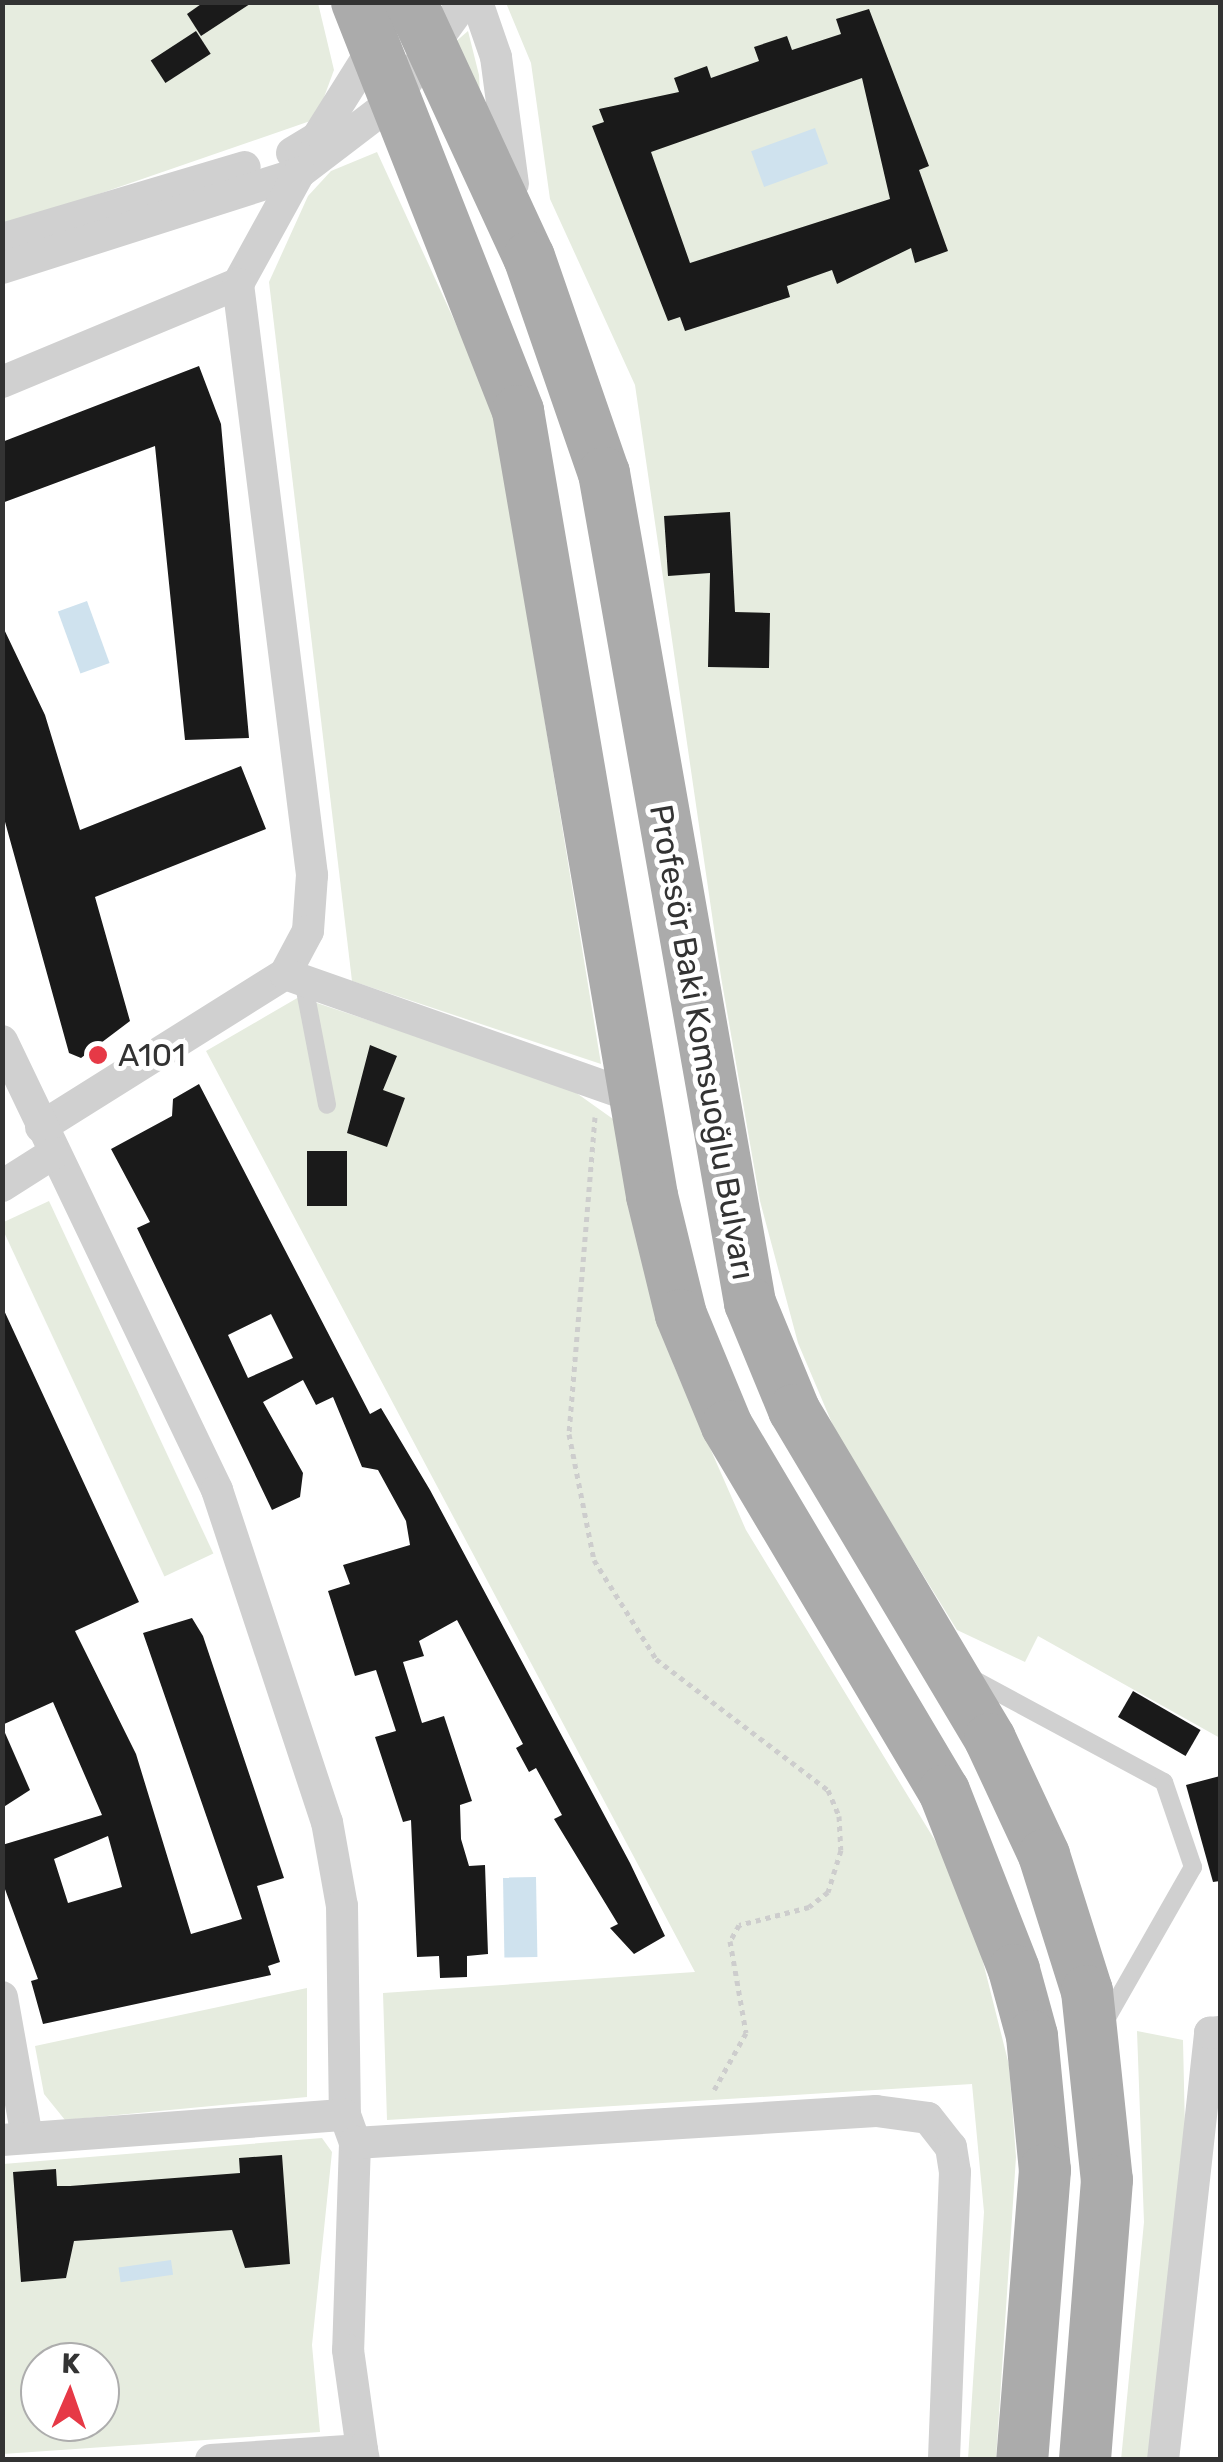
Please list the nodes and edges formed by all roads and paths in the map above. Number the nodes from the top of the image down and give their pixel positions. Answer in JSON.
{"nodes":[{"id":1,"x":464,"y":2,"type":"edge"},
{"id":2,"x":478,"y":2,"type":"edge"},
{"id":3,"x":415,"y":16,"type":"edge"},
{"id":4,"x":365,"y":25,"type":"edge"},
{"id":5,"x":392,"y":102,"type":"junction"},
{"id":6,"x":299,"y":173,"type":"junction"},
{"id":7,"x":2,"y":239,"type":"edge"},
{"id":8,"x":529,"y":257,"type":"junction"},
{"id":9,"x":2,"y":268,"type":"edge"},
{"id":10,"x":238,"y":284,"type":"junction"},
{"id":11,"x":2,"y":382,"type":"edge"},
{"id":12,"x":294,"y":977,"type":"junction"},
{"id":13,"x":2,"y":1041,"type":"edge"},
{"id":14,"x":617,"y":1091,"type":"junction"},
{"id":15,"x":327,"y":1105,"type":"dead end"},
{"id":16,"x":47,"y":1140,"type":"junction"},
{"id":17,"x":2,"y":1186,"type":"edge"},
{"id":18,"x":947,"y":1665,"type":"junction"},
{"id":19,"x":2,"y":1997,"type":"edge"},
{"id":20,"x":1220,"y":2032,"type":"edge"},
{"id":21,"x":1096,"y":2036,"type":"junction"},
{"id":22,"x":692,"y":2122,"type":"junction"},
{"id":23,"x":350,"y":2129,"type":"junction"},
{"id":24,"x":15,"y":2139,"type":"edge"},
{"id":25,"x":363,"y":2455,"type":"edge"},
{"id":26,"x":211,"y":2460,"type":"edge"},
{"id":27,"x":944,"y":2460,"type":"edge"},
{"id":28,"x":1022,"y":2460,"type":"edge"},
{"id":29,"x":1085,"y":2460,"type":"edge"},
{"id":30,"x":1163,"y":2460,"type":"edge"}],
"edges":[{"from":1,"to":3,"type":"street"},
{"from":2,"to":8,"type":"street"},
{"from":3,"to":4,"type":"street"},
{"from":3,"to":5,"type":"street"},
{"from":3,"to":8,"type":"main road","name":"Profesör Baki Komsuoğlu Bulvarı"},
{"from":4,"to":5,"type":"main road"},
{"from":4,"to":7,"type":"street"},
{"from":5,"to":6,"type":"street"},
{"from":5,"to":14,"type":"main road"},
{"from":6,"to":9,"type":"street"},
{"from":6,"to":10,"type":"street"},
{"from":8,"to":18,"type":"main road","name":"Profesör Baki Komsuoğlu Bulvarı"},
{"from":10,"to":11,"type":"street"},
{"from":10,"to":12,"type":"street"},
{"from":12,"to":14,"type":"street"},
{"from":12,"to":15,"type":"lane"},
{"from":12,"to":16,"type":"street"},
{"from":13,"to":16,"type":"street"},
{"from":14,"to":22,"type":"path"},
{"from":14,"to":28,"type":"main road"},
{"from":16,"to":17,"type":"street"},
{"from":16,"to":23,"type":"street"},
{"from":18,"to":21,"type":"main road","name":"Profesör Baki Komsuoğlu Bulvarı"},
{"from":18,"to":21,"type":"lane"},
{"from":19,"to":24,"type":"street"},
{"from":20,"to":30,"type":"street"},
{"from":21,"to":29,"type":"main road","name":"Profesör Baki Komsuoğlu Bulvarı"},
{"from":22,"to":23,"type":"street"},
{"from":22,"to":27,"type":"street"},
{"from":23,"to":24,"type":"street"},
{"from":23,"to":25,"type":"street"},
{"from":25,"to":26,"type":"street"}]}
